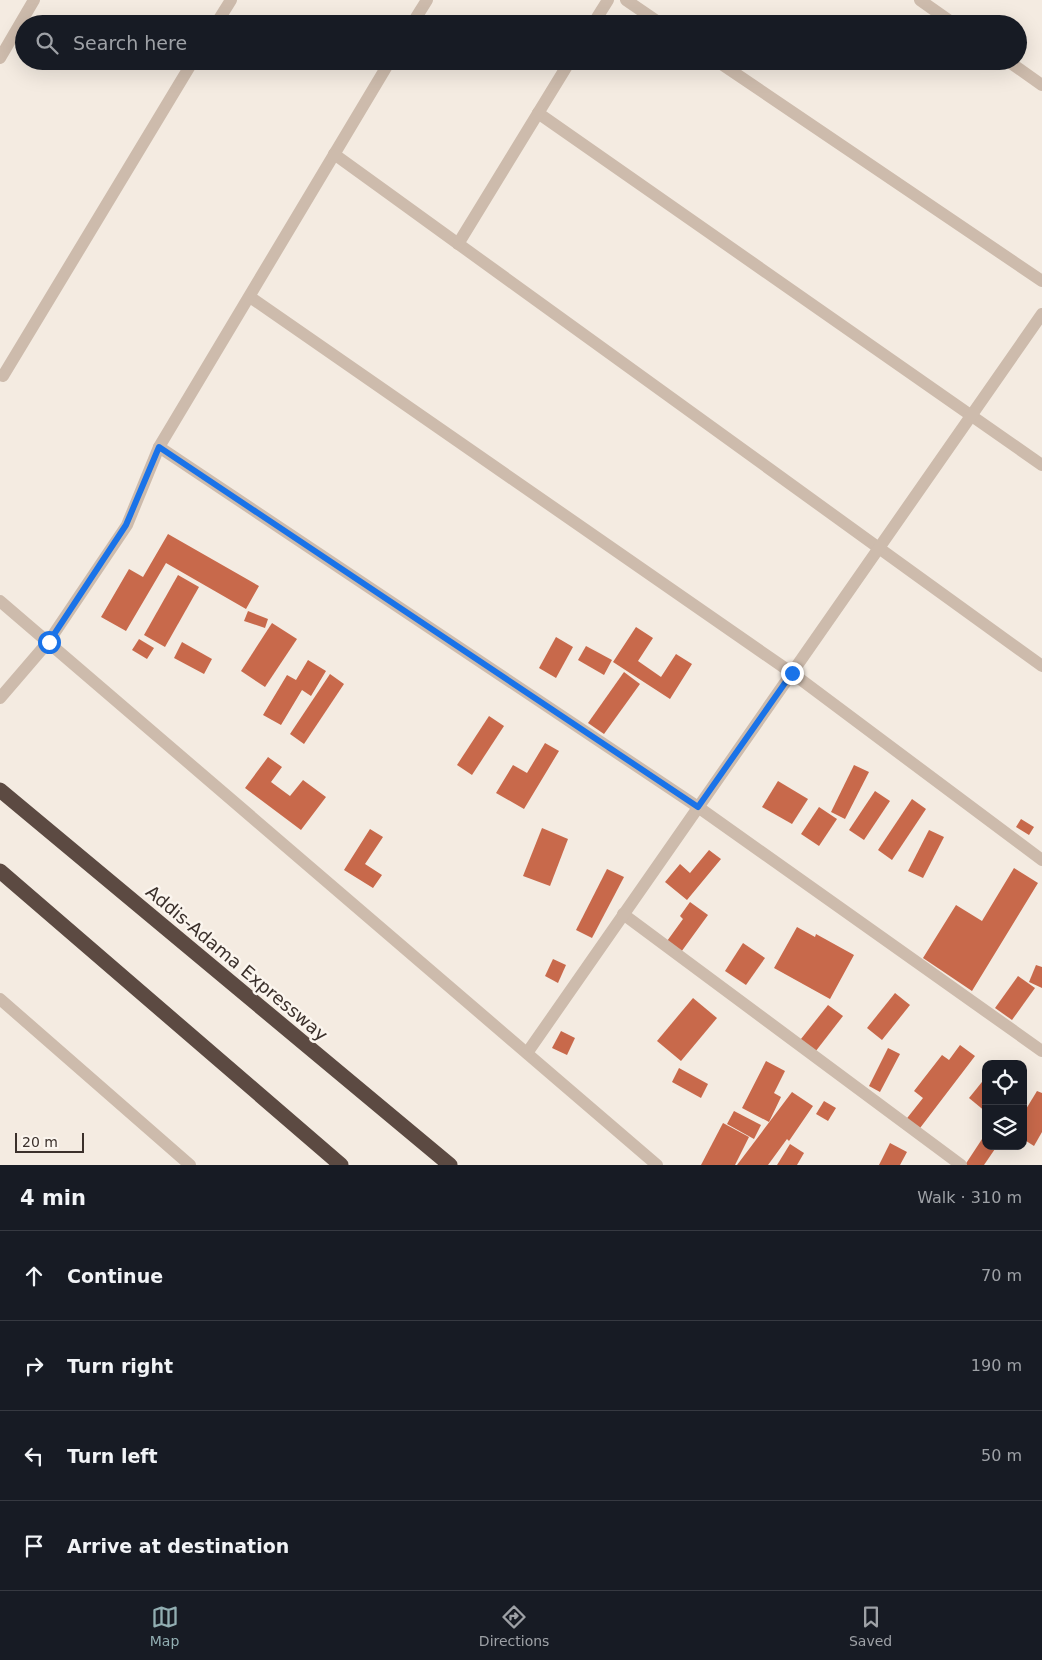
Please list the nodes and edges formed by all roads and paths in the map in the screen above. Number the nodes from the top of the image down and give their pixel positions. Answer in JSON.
{"nodes":[{"id":1,"x":34,"y":0,"type":"edge"},
{"id":2,"x":230,"y":0,"type":"edge"},
{"id":3,"x":427,"y":0,"type":"edge"},
{"id":4,"x":608,"y":0,"type":"edge"},
{"id":5,"x":626,"y":0,"type":"edge"},
{"id":6,"x":920,"y":0,"type":"edge"},
{"id":7,"x":25,"y":15,"type":"edge"},
{"id":8,"x":221,"y":15,"type":"edge"},
{"id":9,"x":418,"y":15,"type":"edge"},
{"id":10,"x":599,"y":15,"type":"edge"},
{"id":11,"x":648,"y":15,"type":"edge"},
{"id":12,"x":941,"y":15,"type":"edge"},
{"id":13,"x":15,"y":32,"type":"edge"},
{"id":14,"x":0,"y":58,"type":"edge"},
{"id":15,"x":189,"y":70,"type":"edge"},
{"id":16,"x":385,"y":70,"type":"edge"},
{"id":17,"x":564,"y":70,"type":"edge"},
{"id":18,"x":730,"y":70,"type":"edge"},
{"id":19,"x":1021,"y":70,"type":"edge"},
{"id":20,"x":1042,"y":85,"type":"edge"},
{"id":21,"x":538,"y":113,"type":"junction"},
{"id":22,"x":334,"y":154,"type":"junction"},
{"id":23,"x":458,"y":244,"type":"junction"},
{"id":24,"x":1042,"y":282,"type":"edge"},
{"id":25,"x":250,"y":297,"type":"junction"},
{"id":26,"x":1042,"y":314,"type":"edge"},
{"id":27,"x":3,"y":376,"type":"dead end"},
{"id":28,"x":972,"y":414,"type":"junction"},
{"id":29,"x":159,"y":447,"type":"junction"},
{"id":30,"x":1042,"y":465,"type":"edge"},
{"id":31,"x":879,"y":548,"type":"junction"},
{"id":32,"x":0,"y":601,"type":"edge"},
{"id":33,"x":49,"y":642,"type":"junction"},
{"id":34,"x":1042,"y":666,"type":"edge"},
{"id":35,"x":792,"y":673,"type":"junction"},
{"id":36,"x":0,"y":698,"type":"edge"},
{"id":37,"x":0,"y":790,"type":"edge"},
{"id":38,"x":698,"y":807,"type":"junction"},
{"id":39,"x":1042,"y":860,"type":"edge"},
{"id":40,"x":0,"y":871,"type":"edge"},
{"id":41,"x":624,"y":914,"type":"junction"},
{"id":42,"x":0,"y":999,"type":"edge"},
{"id":43,"x":1042,"y":1051,"type":"edge"},
{"id":44,"x":526,"y":1053,"type":"junction"},
{"id":45,"x":190,"y":1165,"type":"edge"},
{"id":46,"x":341,"y":1165,"type":"edge"},
{"id":47,"x":450,"y":1165,"type":"edge"},
{"id":48,"x":656,"y":1165,"type":"edge"},
{"id":49,"x":961,"y":1165,"type":"edge"}],
"edges":[{"from":1,"to":7,"type":"street"},
{"from":2,"to":8,"type":"street"},
{"from":3,"to":9,"type":"street"},
{"from":4,"to":10,"type":"street"},
{"from":5,"to":11,"type":"street"},
{"from":6,"to":12,"type":"street"},
{"from":13,"to":14,"type":"street"},
{"from":15,"to":27,"type":"street"},
{"from":16,"to":22,"type":"street"},
{"from":17,"to":21,"type":"street"},
{"from":18,"to":24,"type":"street"},
{"from":19,"to":20,"type":"street"},
{"from":21,"to":23,"type":"street"},
{"from":21,"to":28,"type":"street"},
{"from":22,"to":23,"type":"street"},
{"from":22,"to":25,"type":"street"},
{"from":23,"to":31,"type":"street"},
{"from":25,"to":29,"type":"street"},
{"from":25,"to":35,"type":"street"},
{"from":26,"to":28,"type":"street"},
{"from":28,"to":30,"type":"street"},
{"from":28,"to":31,"type":"street"},
{"from":29,"to":33,"type":"street"},
{"from":29,"to":38,"type":"street"},
{"from":31,"to":34,"type":"street"},
{"from":31,"to":35,"type":"street"},
{"from":32,"to":33,"type":"street"},
{"from":33,"to":36,"type":"street"},
{"from":33,"to":44,"type":"street"},
{"from":35,"to":38,"type":"street"},
{"from":35,"to":39,"type":"street"},
{"from":37,"to":47,"type":"highway","name":"Addis-Adama Expressway"},
{"from":38,"to":41,"type":"street"},
{"from":38,"to":43,"type":"street"},
{"from":40,"to":46,"type":"highway"},
{"from":41,"to":44,"type":"street"},
{"from":41,"to":49,"type":"street"},
{"from":42,"to":45,"type":"street"},
{"from":44,"to":48,"type":"street"}]}
